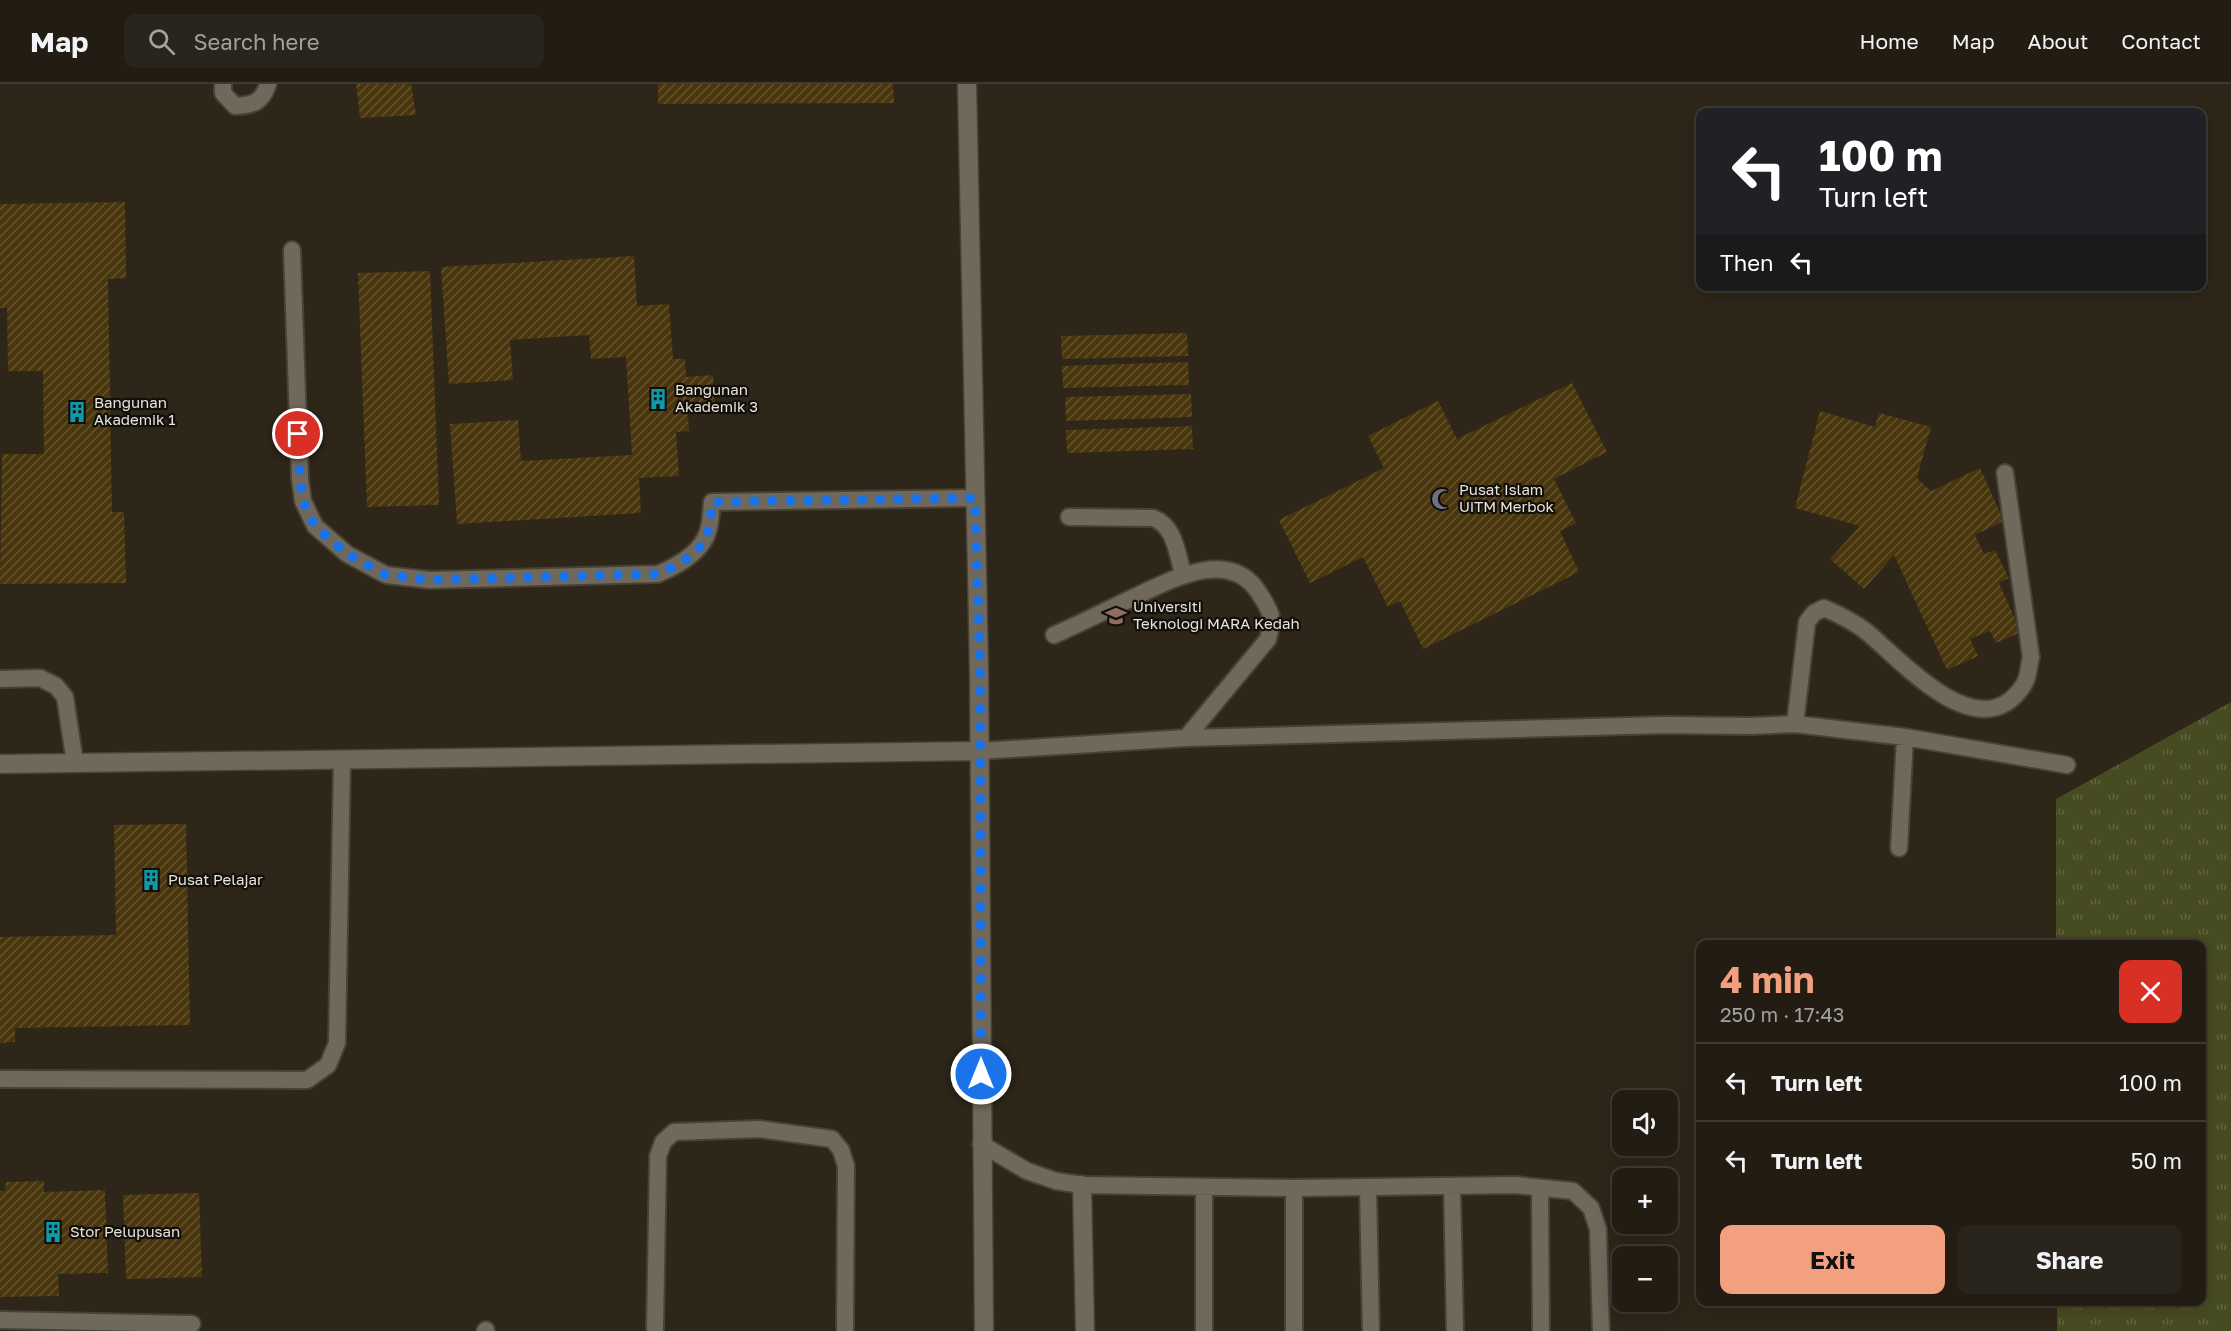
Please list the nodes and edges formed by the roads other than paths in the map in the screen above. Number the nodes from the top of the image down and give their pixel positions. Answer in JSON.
{"nodes":[{"id":1,"x":223,"y":84,"type":"edge"},
{"id":2,"x":268,"y":84,"type":"edge"},
{"id":3,"x":967,"y":84,"type":"edge"},
{"id":4,"x":292,"y":250,"type":"dead end"},
{"id":5,"x":2005,"y":473,"type":"dead end"},
{"id":6,"x":975,"y":498,"type":"junction"},
{"id":7,"x":1069,"y":517,"type":"dead end"},
{"id":8,"x":1184,"y":574,"type":"junction"},
{"id":9,"x":1054,"y":635,"type":"dead end"},
{"id":10,"x":0,"y":680,"type":"edge"},
{"id":11,"x":1795,"y":724,"type":"junction"},
{"id":12,"x":1905,"y":737,"type":"junction"},
{"id":13,"x":1186,"y":738,"type":"junction"},
{"id":14,"x":980,"y":751,"type":"junction"},
{"id":15,"x":342,"y":760,"type":"junction"},
{"id":16,"x":75,"y":763,"type":"junction"},
{"id":17,"x":0,"y":764,"type":"edge"},
{"id":18,"x":2067,"y":765,"type":"dead end"},
{"id":19,"x":1899,"y":848,"type":"dead end"},
{"id":20,"x":0,"y":1079,"type":"edge"},
{"id":21,"x":981,"y":1143,"type":"junction"},
{"id":22,"x":1082,"y":1185,"type":"junction"},
{"id":23,"x":1452,"y":1186,"type":"junction"},
{"id":24,"x":1204,"y":1187,"type":"junction"},
{"id":25,"x":1294,"y":1188,"type":"junction"},
{"id":26,"x":1368,"y":1188,"type":"junction"},
{"id":27,"x":1540,"y":1188,"type":"junction"},
{"id":28,"x":0,"y":1320,"type":"edge"},
{"id":29,"x":192,"y":1324,"type":"dead end"},
{"id":30,"x":655,"y":1328,"type":"dead end"},
{"id":31,"x":845,"y":1331,"type":"edge"},
{"id":32,"x":984,"y":1331,"type":"edge"},
{"id":33,"x":1085,"y":1331,"type":"edge"},
{"id":34,"x":1204,"y":1331,"type":"edge"},
{"id":35,"x":1294,"y":1331,"type":"edge"},
{"id":36,"x":1371,"y":1331,"type":"edge"},
{"id":37,"x":1455,"y":1331,"type":"edge"},
{"id":38,"x":1541,"y":1331,"type":"edge"},
{"id":39,"x":1601,"y":1331,"type":"edge"}],
"edges":[{"from":1,"to":2,"type":"lane"},
{"from":3,"to":6,"type":"street"},
{"from":4,"to":6,"type":"lane"},
{"from":5,"to":11,"type":"lane"},
{"from":6,"to":14,"type":"street"},
{"from":7,"to":8,"type":"lane"},
{"from":8,"to":9,"type":"lane"},
{"from":8,"to":13,"type":"lane"},
{"from":10,"to":16,"type":"lane"},
{"from":11,"to":12,"type":"lane"},
{"from":11,"to":13,"type":"lane"},
{"from":12,"to":18,"type":"lane"},
{"from":12,"to":19,"type":"lane"},
{"from":13,"to":14,"type":"lane"},
{"from":14,"to":15,"type":"street"},
{"from":14,"to":21,"type":"street"},
{"from":15,"to":16,"type":"street"},
{"from":15,"to":20,"type":"lane"},
{"from":16,"to":17,"type":"street"},
{"from":21,"to":22,"type":"lane"},
{"from":21,"to":32,"type":"street"},
{"from":22,"to":24,"type":"lane"},
{"from":22,"to":33,"type":"street"},
{"from":23,"to":26,"type":"lane"},
{"from":23,"to":27,"type":"lane"},
{"from":23,"to":37,"type":"lane"},
{"from":24,"to":25,"type":"lane"},
{"from":24,"to":34,"type":"lane"},
{"from":25,"to":26,"type":"lane"},
{"from":25,"to":35,"type":"lane"},
{"from":26,"to":36,"type":"lane"},
{"from":27,"to":38,"type":"lane"},
{"from":27,"to":39,"type":"lane"},
{"from":28,"to":29,"type":"lane"},
{"from":30,"to":31,"type":"lane"}]}
